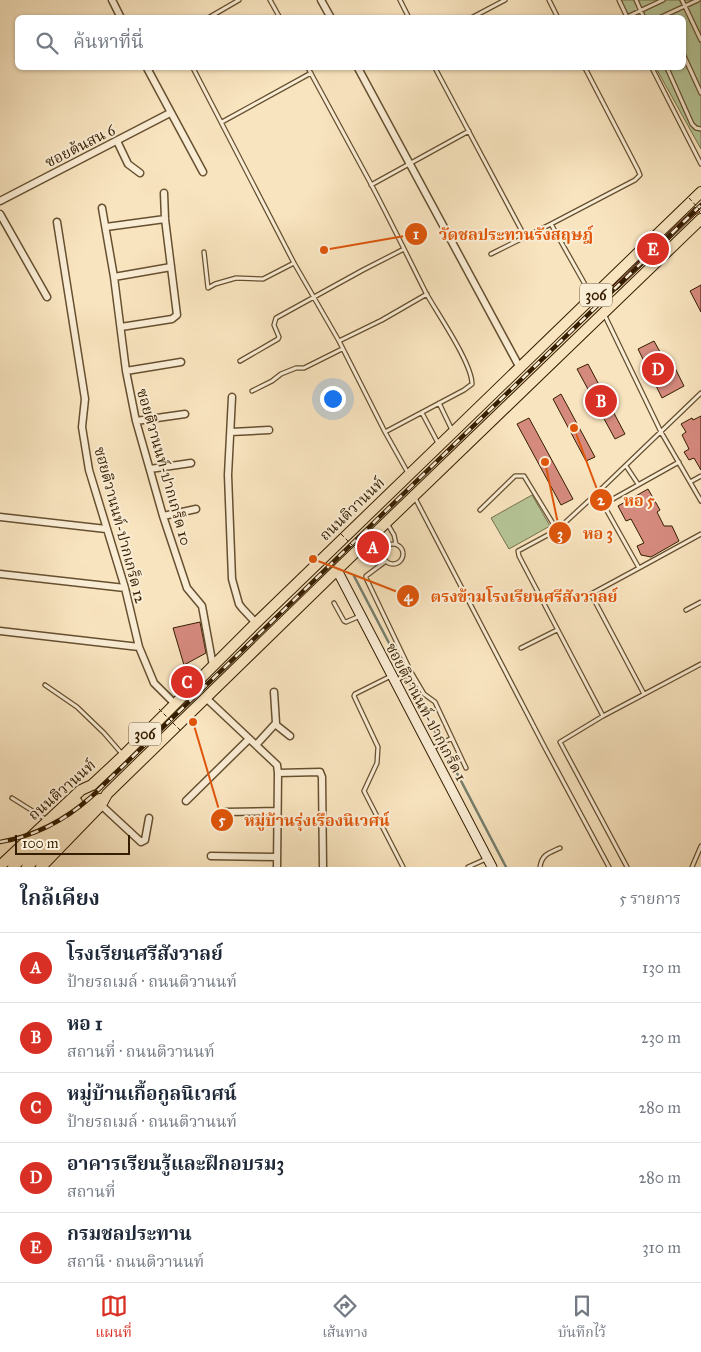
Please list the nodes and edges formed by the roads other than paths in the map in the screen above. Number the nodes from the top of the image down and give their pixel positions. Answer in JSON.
{"nodes":[{"id":1,"x":112,"y":0,"type":"edge"},
{"id":2,"x":239,"y":0,"type":"edge"},
{"id":3,"x":270,"y":0,"type":"edge"},
{"id":4,"x":321,"y":0,"type":"edge"},
{"id":5,"x":400,"y":0,"type":"edge"},
{"id":6,"x":505,"y":0,"type":"edge"},
{"id":7,"x":549,"y":0,"type":"edge"},
{"id":8,"x":619,"y":0,"type":"edge"},
{"id":9,"x":636,"y":0,"type":"edge"},
{"id":10,"x":663,"y":0,"type":"edge"},
{"id":11,"x":682,"y":0,"type":"edge"},
{"id":12,"x":698,"y":0,"type":"edge"},
{"id":13,"x":657,"y":1,"type":"edge"},
{"id":14,"x":685,"y":6,"type":"junction"},
{"id":15,"x":641,"y":10,"type":"junction"},
{"id":16,"x":120,"y":15,"type":"edge"},
{"id":17,"x":213,"y":15,"type":"edge"},
{"id":18,"x":278,"y":15,"type":"edge"},
{"id":19,"x":329,"y":15,"type":"edge"},
{"id":20,"x":408,"y":15,"type":"edge"},
{"id":21,"x":477,"y":15,"type":"edge"},
{"id":22,"x":556,"y":15,"type":"edge"},
{"id":23,"x":626,"y":15,"type":"edge"},
{"id":24,"x":631,"y":15,"type":"edge"},
{"id":25,"x":643,"y":15,"type":"edge"},
{"id":26,"x":667,"y":15,"type":"edge"},
{"id":27,"x":701,"y":40,"type":"edge"},
{"id":28,"x":686,"y":60,"type":"edge"},
{"id":29,"x":148,"y":70,"type":"edge"},
{"id":30,"x":194,"y":70,"type":"edge"},
{"id":31,"x":309,"y":70,"type":"edge"},
{"id":32,"x":359,"y":70,"type":"edge"},
{"id":33,"x":437,"y":70,"type":"edge"},
{"id":34,"x":586,"y":70,"type":"edge"},
{"id":35,"x":653,"y":70,"type":"edge"},
{"id":36,"x":668,"y":70,"type":"edge"},
{"id":37,"x":311,"y":73,"type":"junction"},
{"id":38,"x":701,"y":93,"type":"edge"},
{"id":39,"x":170,"y":113,"type":"junction"},
{"id":40,"x":222,"y":122,"type":"junction"},
{"id":41,"x":701,"y":129,"type":"edge"},
{"id":42,"x":469,"y":131,"type":"junction"},
{"id":43,"x":118,"y":141,"type":"junction"},
{"id":44,"x":410,"y":163,"type":"junction"},
{"id":45,"x":701,"y":164,"type":"edge"},
{"id":46,"x":203,"y":172,"type":"dead end"},
{"id":47,"x":140,"y":173,"type":"dead end"},
{"id":48,"x":371,"y":185,"type":"junction"},
{"id":49,"x":701,"y":192,"type":"edge"},
{"id":50,"x":164,"y":193,"type":"dead end"},
{"id":51,"x":0,"y":201,"type":"edge"},
{"id":52,"x":102,"y":208,"type":"dead end"},
{"id":53,"x":0,"y":214,"type":"edge"},
{"id":54,"x":166,"y":219,"type":"junction"},
{"id":55,"x":701,"y":219,"type":"edge"},
{"id":56,"x":58,"y":222,"type":"dead end"},
{"id":57,"x":551,"y":224,"type":"junction"},
{"id":58,"x":106,"y":227,"type":"junction"},
{"id":59,"x":526,"y":237,"type":"junction"},
{"id":60,"x":404,"y":249,"type":"junction"},
{"id":61,"x":204,"y":252,"type":"dead end"},
{"id":62,"x":491,"y":254,"type":"dead end"},
{"id":63,"x":294,"y":263,"type":"junction"},
{"id":64,"x":171,"y":267,"type":"junction"},
{"id":65,"x":114,"y":277,"type":"junction"},
{"id":66,"x":427,"y":294,"type":"junction"},
{"id":67,"x":47,"y":297,"type":"dead end"},
{"id":68,"x":314,"y":298,"type":"junction"},
{"id":69,"x":593,"y":298,"type":"junction"},
{"id":70,"x":604,"y":313,"type":"junction"},
{"id":71,"x":121,"y":327,"type":"junction"},
{"id":72,"x":339,"y":341,"type":"junction"},
{"id":73,"x":342,"y":349,"type":"junction"},
{"id":74,"x":240,"y":361,"type":"dead end"},
{"id":75,"x":181,"y":362,"type":"dead end"},
{"id":76,"x":520,"y":368,"type":"junction"},
{"id":77,"x":126,"y":371,"type":"junction"},
{"id":78,"x":252,"y":391,"type":"dead end"},
{"id":79,"x":701,"y":393,"type":"edge"},
{"id":80,"x":232,"y":397,"type":"dead end"},
{"id":81,"x":489,"y":398,"type":"junction"},
{"id":82,"x":439,"y":403,"type":"junction"},
{"id":83,"x":502,"y":411,"type":"junction"},
{"id":84,"x":422,"y":413,"type":"junction"},
{"id":85,"x":185,"y":414,"type":"dead end"},
{"id":86,"x":136,"y":421,"type":"junction"},
{"id":87,"x":269,"y":430,"type":"dead end"},
{"id":88,"x":230,"y":432,"type":"junction"},
{"id":89,"x":384,"y":432,"type":"junction"},
{"id":90,"x":661,"y":432,"type":"junction"},
{"id":91,"x":453,"y":433,"type":"junction"},
{"id":92,"x":440,"y":445,"type":"junction"},
{"id":93,"x":679,"y":462,"type":"junction"},
{"id":94,"x":191,"y":463,"type":"dead end"},
{"id":95,"x":626,"y":466,"type":"junction"},
{"id":96,"x":150,"y":469,"type":"junction"},
{"id":97,"x":409,"y":475,"type":"junction"},
{"id":98,"x":701,"y":476,"type":"edge"},
{"id":99,"x":690,"y":482,"type":"junction"},
{"id":100,"x":638,"y":484,"type":"junction"},
{"id":101,"x":597,"y":493,"type":"junction"},
{"id":102,"x":417,"y":494,"type":"junction"},
{"id":103,"x":701,"y":501,"type":"edge"},
{"id":104,"x":604,"y":504,"type":"junction"},
{"id":105,"x":196,"y":510,"type":"dead end"},
{"id":106,"x":480,"y":510,"type":"dead end"},
{"id":107,"x":163,"y":516,"type":"junction"},
{"id":108,"x":0,"y":517,"type":"edge"},
{"id":109,"x":386,"y":523,"type":"junction"},
{"id":110,"x":106,"y":529,"type":"junction"},
{"id":111,"x":557,"y":530,"type":"junction"},
{"id":112,"x":701,"y":534,"type":"edge"},
{"id":113,"x":396,"y":544,"type":"junction"},
{"id":114,"x":386,"y":561,"type":"junction"},
{"id":115,"x":639,"y":568,"type":"junction"},
{"id":116,"x":337,"y":570,"type":"junction"},
{"id":117,"x":0,"y":574,"type":"edge"},
{"id":118,"x":124,"y":588,"type":"junction"},
{"id":119,"x":701,"y":602,"type":"edge"},
{"id":120,"x":334,"y":603,"type":"dead end"},
{"id":121,"x":686,"y":610,"type":"dead end"},
{"id":122,"x":360,"y":616,"type":"junction"},
{"id":123,"x":256,"y":623,"type":"junction"},
{"id":124,"x":557,"y":630,"type":"junction"},
{"id":125,"x":0,"y":631,"type":"edge"},
{"id":126,"x":139,"y":647,"type":"junction"},
{"id":127,"x":521,"y":648,"type":"dead end"},
{"id":128,"x":701,"y":664,"type":"edge"},
{"id":129,"x":213,"y":666,"type":"junction"},
{"id":130,"x":411,"y":672,"type":"junction"},
{"id":131,"x":393,"y":678,"type":"junction"},
{"id":132,"x":45,"y":685,"type":"dead end"},
{"id":133,"x":274,"y":692,"type":"dead end"},
{"id":134,"x":644,"y":694,"type":"junction"},
{"id":135,"x":206,"y":698,"type":"junction"},
{"id":136,"x":175,"y":704,"type":"junction"},
{"id":137,"x":602,"y":716,"type":"junction"},
{"id":138,"x":275,"y":724,"type":"junction"},
{"id":139,"x":290,"y":736,"type":"dead end"},
{"id":140,"x":452,"y":738,"type":"junction"},
{"id":141,"x":249,"y":739,"type":"junction"},
{"id":142,"x":256,"y":745,"type":"junction"},
{"id":143,"x":430,"y":749,"type":"junction"},
{"id":144,"x":123,"y":756,"type":"junction"},
{"id":145,"x":466,"y":768,"type":"dead end"},
{"id":146,"x":278,"y":773,"type":"junction"},
{"id":147,"x":92,"y":785,"type":"junction"},
{"id":148,"x":107,"y":794,"type":"junction"},
{"id":149,"x":12,"y":798,"type":"dead end"},
{"id":150,"x":186,"y":801,"type":"dead end"},
{"id":151,"x":101,"y":804,"type":"junction"},
{"id":152,"x":277,"y":811,"type":"junction"},
{"id":153,"x":225,"y":812,"type":"dead end"},
{"id":154,"x":149,"y":818,"type":"dead end"},
{"id":155,"x":48,"y":820,"type":"junction"},
{"id":156,"x":701,"y":846,"type":"edge"},
{"id":157,"x":560,"y":848,"type":"dead end"},
{"id":158,"x":211,"y":856,"type":"dead end"},
{"id":159,"x":277,"y":857,"type":"junction"},
{"id":160,"x":488,"y":858,"type":"junction"},
{"id":161,"x":1,"y":864,"type":"edge"},
{"id":162,"x":13,"y":867,"type":"edge"},
{"id":163,"x":27,"y":867,"type":"edge"},
{"id":164,"x":41,"y":867,"type":"edge"},
{"id":165,"x":277,"y":867,"type":"edge"},
{"id":166,"x":323,"y":867,"type":"edge"},
{"id":167,"x":402,"y":867,"type":"edge"},
{"id":168,"x":468,"y":867,"type":"edge"},
{"id":169,"x":492,"y":867,"type":"edge"},
{"id":170,"x":540,"y":867,"type":"edge"},
{"id":171,"x":609,"y":867,"type":"edge"},
{"id":172,"x":627,"y":867,"type":"edge"},
{"id":173,"x":692,"y":867,"type":"edge"}],
"edges":[{"from":1,"to":16,"type":"street"},
{"from":2,"to":17,"type":"lane"},
{"from":3,"to":18,"type":"lane"},
{"from":4,"to":19,"type":"street"},
{"from":5,"to":20,"type":"lane"},
{"from":6,"to":21,"type":"lane"},
{"from":7,"to":22,"type":"lane"},
{"from":8,"to":23,"type":"lane"},
{"from":9,"to":15,"type":"lane"},
{"from":10,"to":13,"type":"lane"},
{"from":11,"to":14,"type":"lane"},
{"from":12,"to":14,"type":"lane"},
{"from":13,"to":15,"type":"lane"},
{"from":14,"to":26,"type":"lane"},
{"from":14,"to":27,"type":"lane"},
{"from":15,"to":24,"type":"lane"},
{"from":15,"to":25,"type":"lane"},
{"from":28,"to":38,"type":"lane"},
{"from":29,"to":39,"type":"street"},
{"from":30,"to":40,"type":"lane"},
{"from":31,"to":37,"type":"lane"},
{"from":32,"to":44,"type":"street"},
{"from":33,"to":42,"type":"lane"},
{"from":34,"to":57,"type":"lane"},
{"from":35,"to":45,"type":"lane"},
{"from":36,"to":41,"type":"lane"},
{"from":37,"to":40,"type":"lane"},
{"from":37,"to":48,"type":"lane"},
{"from":39,"to":43,"type":"street","name":"ซอยต้นสน 6"},
{"from":39,"to":46,"type":"street"},
{"from":40,"to":63,"type":"lane"},
{"from":42,"to":44,"type":"lane"},
{"from":42,"to":59,"type":"lane"},
{"from":43,"to":47,"type":"street"},
{"from":43,"to":51,"type":"street","name":"ซอยต้นสน 6"},
{"from":44,"to":48,"type":"lane"},
{"from":44,"to":76,"type":"street"},
{"from":48,"to":60,"type":"lane"},
{"from":49,"to":69,"type":"main road","name":"ถนนติวานนท์","number":"306"},
{"from":50,"to":54,"type":"street"},
{"from":52,"to":58,"type":"street","name":"ซอยติวานนท์-ปากเกร็ด 10"},
{"from":53,"to":67,"type":"street"},
{"from":54,"to":58,"type":"street"},
{"from":54,"to":64,"type":"street"},
{"from":55,"to":70,"type":"main road","number":"306"},
{"from":56,"to":110,"type":"street","name":"ซฮยติวานนท์-ปากเกร็ด 12"},
{"from":57,"to":59,"type":"lane"},
{"from":57,"to":69,"type":"lane"},
{"from":58,"to":65,"type":"street","name":"ซอยติวานนท์-ปากเกร็ด 10"},
{"from":59,"to":62,"type":"lane"},
{"from":60,"to":66,"type":"lane"},
{"from":60,"to":68,"type":"lane"},
{"from":61,"to":63,"type":"lane"},
{"from":63,"to":68,"type":"lane"},
{"from":64,"to":65,"type":"street"},
{"from":64,"to":71,"type":"street"},
{"from":65,"to":71,"type":"street","name":"ซอยติวานนท์-ปากเกร็ด 10"},
{"from":66,"to":72,"type":"lane"},
{"from":66,"to":82,"type":"lane"},
{"from":68,"to":72,"type":"lane"},
{"from":68,"to":74,"type":"lane"},
{"from":69,"to":76,"type":"main road","name":"ถนนติวานนท์","number":"306"},
{"from":70,"to":83,"type":"main road","number":"306"},
{"from":70,"to":90,"type":"lane"},
{"from":71,"to":77,"type":"street","name":"ซอยติวานนท์-ปากเกร็ด 10"},
{"from":72,"to":73,"type":"lane"},
{"from":73,"to":78,"type":"lane"},
{"from":73,"to":89,"type":"lane"},
{"from":75,"to":77,"type":"street"},
{"from":76,"to":81,"type":"main road","name":"ถนนติวานนท์","number":"306"},
{"from":77,"to":86,"type":"street","name":"ซอยติวานนท์-ปากเกร็ด 10"},
{"from":79,"to":90,"type":"lane"},
{"from":80,"to":88,"type":"street"},
{"from":81,"to":83,"type":"main road"},
{"from":81,"to":91,"type":"main road","name":"ถนนติวานนท์","number":"306"},
{"from":82,"to":84,"type":"lane"},
{"from":82,"to":91,"type":"lane"},
{"from":83,"to":102,"type":"main road","number":"306"},
{"from":84,"to":89,"type":"lane"},
{"from":84,"to":92,"type":"lane"},
{"from":85,"to":86,"type":"street"},
{"from":86,"to":96,"type":"street","name":"ซอยติวานนท์-ปากเกร็ด 10"},
{"from":87,"to":88,"type":"street"},
{"from":88,"to":123,"type":"street"},
{"from":89,"to":97,"type":"lane"},
{"from":90,"to":93,"type":"lane"},
{"from":90,"to":95,"type":"lane"},
{"from":91,"to":92,"type":"main road","name":"ถนนติวานนท์","number":"306"},
{"from":92,"to":97,"type":"main road","name":"ถนนติวานนท์","number":"306"},
{"from":93,"to":99,"type":"lane"},
{"from":93,"to":100,"type":"lane"},
{"from":94,"to":96,"type":"street"},
{"from":95,"to":100,"type":"lane"},
{"from":95,"to":101,"type":"lane"},
{"from":96,"to":107,"type":"street","name":"ซอยติวานนท์-ปากเกร็ด 10"},
{"from":97,"to":102,"type":"main road"},
{"from":97,"to":123,"type":"main road","name":"ถนนติวานนท์","number":"306"},
{"from":98,"to":99,"type":"lane"},
{"from":99,"to":103,"type":"lane"},
{"from":100,"to":104,"type":"lane"},
{"from":101,"to":104,"type":"lane"},
{"from":101,"to":111,"type":"lane"},
{"from":102,"to":109,"type":"main road","number":"306"},
{"from":102,"to":171,"type":"lane"},
{"from":104,"to":115,"type":"lane"},
{"from":105,"to":107,"type":"street"},
{"from":106,"to":111,"type":"lane"},
{"from":107,"to":129,"type":"street","name":"ซอยติวานนท์-ปากเกร็ด 10"},
{"from":108,"to":110,"type":"street"},
{"from":109,"to":113,"type":"lane"},
{"from":109,"to":116,"type":"main road","number":"306"},
{"from":110,"to":118,"type":"street","name":"ซฮยติวานนท์-ปากเกร็ด 12"},
{"from":111,"to":124,"type":"lane"},
{"from":112,"to":115,"type":"lane"},
{"from":113,"to":114,"type":"lane"},
{"from":113,"to":114,"type":"lane"},
{"from":114,"to":130,"type":"lane"},
{"from":115,"to":134,"type":"lane"},
{"from":116,"to":122,"type":"street","name":"ซอยติวานนท์-ปากเกร็ด 1"},
{"from":116,"to":135,"type":"main road","number":"306"},
{"from":117,"to":118,"type":"street"},
{"from":118,"to":126,"type":"street","name":"ซฮยติวานนท์-ปากเกร็ด 12"},
{"from":119,"to":121,"type":"lane"},
{"from":120,"to":122,"type":"lane"},
{"from":122,"to":131,"type":"street","name":"ซอยติวานนท์-ปากเกร็ด 1"},
{"from":123,"to":129,"type":"main road","name":"ถนนติวานนท์","number":"306"},
{"from":124,"to":127,"type":"lane"},
{"from":124,"to":137,"type":"lane"},
{"from":125,"to":126,"type":"street"},
{"from":126,"to":136,"type":"street","name":"ซฮยติวานนท์-ปากเกร็ด 12"},
{"from":128,"to":134,"type":"lane"},
{"from":129,"to":136,"type":"main road","name":"ถนนติวานนท์","number":"306"},
{"from":130,"to":131,"type":"lane"},
{"from":130,"to":140,"type":"lane"},
{"from":131,"to":143,"type":"street","name":"ซอยติวานนท์-ปากเกร็ด 1"},
{"from":131,"to":167,"type":"lane"},
{"from":132,"to":144,"type":"lane"},
{"from":133,"to":138,"type":"street"},
{"from":134,"to":137,"type":"lane"},
{"from":135,"to":141,"type":"street"},
{"from":135,"to":148,"type":"main road","number":"306"},
{"from":136,"to":144,"type":"main road","name":"ถนนติวานนท์","number":"306"},
{"from":137,"to":172,"type":"lane"},
{"from":138,"to":139,"type":"street"},
{"from":138,"to":142,"type":"street"},
{"from":140,"to":143,"type":"lane"},
{"from":140,"to":145,"type":"lane"},
{"from":141,"to":142,"type":"street"},
{"from":141,"to":150,"type":"street"},
{"from":142,"to":146,"type":"street"},
{"from":143,"to":160,"type":"street","name":"ซอยติวานนท์-ปากเกร็ด 1"},
{"from":144,"to":147,"type":"main road","name":"ถนนติวานนท์","number":"306"},
{"from":146,"to":152,"type":"street"},
{"from":146,"to":166,"type":"street"},
{"from":147,"to":155,"type":"main road","name":"ถนนติวานนท์","number":"306"},
{"from":147,"to":162,"type":"main road","number":"306"},
{"from":148,"to":151,"type":"main road","number":"306"},
{"from":148,"to":163,"type":"main road","number":"306"},
{"from":149,"to":155,"type":"lane"},
{"from":151,"to":154,"type":"street"},
{"from":151,"to":164,"type":"main road","number":"306"},
{"from":152,"to":153,"type":"street"},
{"from":152,"to":159,"type":"street"},
{"from":155,"to":161,"type":"main road","name":"ถนนติวานนท์","number":"306"},
{"from":156,"to":173,"type":"lane"},
{"from":157,"to":170,"type":"lane"},
{"from":158,"to":159,"type":"street"},
{"from":159,"to":165,"type":"street"},
{"from":160,"to":168,"type":"lane"},
{"from":160,"to":169,"type":"street","name":"ซอยติวานนท์-ปากเกร็ด 1"}]}
